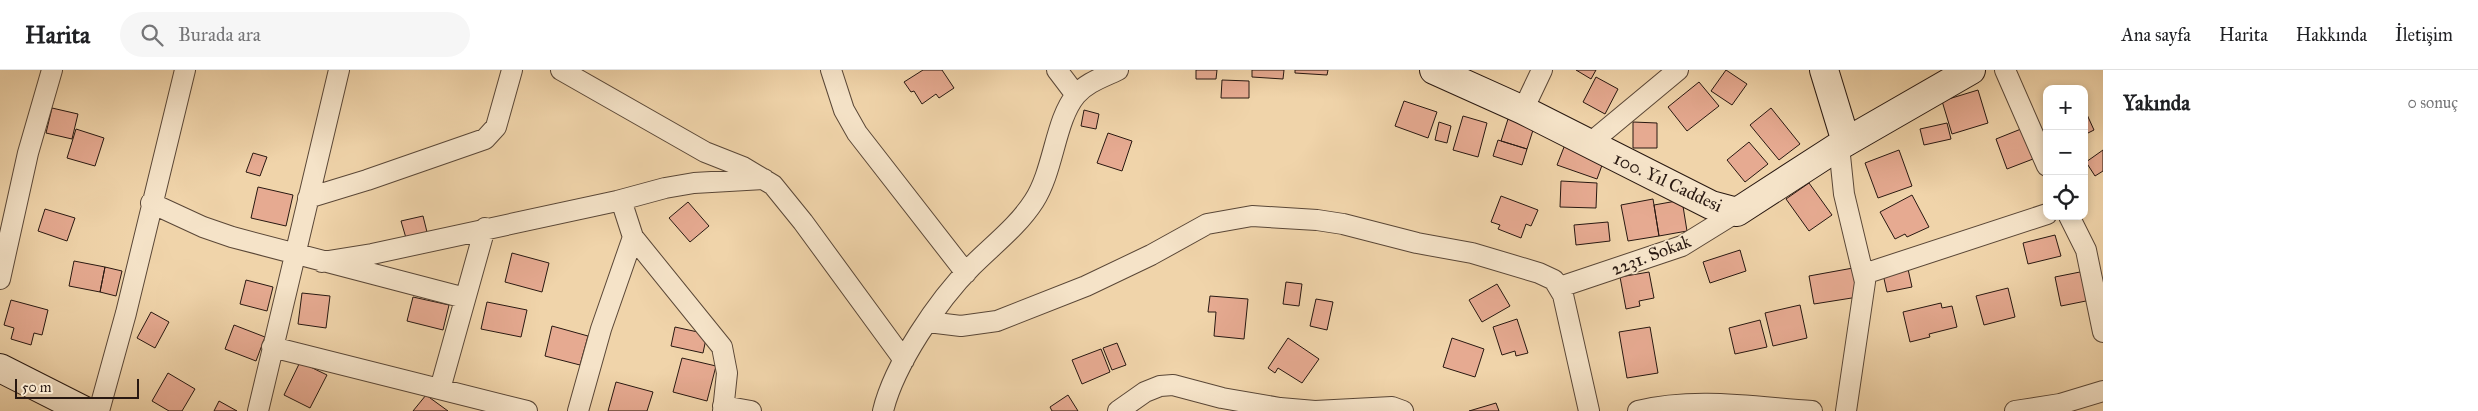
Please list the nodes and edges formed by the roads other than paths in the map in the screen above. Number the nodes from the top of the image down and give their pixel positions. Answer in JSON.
{"nodes":[{"id":1,"x":52,"y":70,"type":"edge"},
{"id":2,"x":185,"y":70,"type":"edge"},
{"id":3,"x":339,"y":70,"type":"edge"},
{"id":4,"x":512,"y":70,"type":"edge"},
{"id":5,"x":561,"y":70,"type":"edge"},
{"id":6,"x":831,"y":70,"type":"edge"},
{"id":7,"x":1057,"y":70,"type":"edge"},
{"id":8,"x":1118,"y":70,"type":"edge"},
{"id":9,"x":1436,"y":70,"type":"edge"},
{"id":10,"x":1542,"y":70,"type":"edge"},
{"id":11,"x":1678,"y":70,"type":"edge"},
{"id":12,"x":1824,"y":70,"type":"edge"},
{"id":13,"x":1971,"y":70,"type":"edge"},
{"id":14,"x":2005,"y":70,"type":"edge"},
{"id":15,"x":1076,"y":95,"type":"junction"},
{"id":16,"x":1523,"y":110,"type":"junction"},
{"id":17,"x":1589,"y":144,"type":"junction"},
{"id":18,"x":1842,"y":144,"type":"junction"},
{"id":19,"x":2043,"y":157,"type":"edge"},
{"id":20,"x":764,"y":179,"type":"junction"},
{"id":21,"x":308,"y":198,"type":"junction"},
{"id":22,"x":621,"y":200,"type":"junction"},
{"id":23,"x":151,"y":203,"type":"junction"},
{"id":24,"x":1737,"y":212,"type":"junction"},
{"id":25,"x":2043,"y":215,"type":"edge"},
{"id":26,"x":2071,"y":220,"type":"edge"},
{"id":27,"x":485,"y":228,"type":"junction"},
{"id":28,"x":633,"y":237,"type":"junction"},
{"id":29,"x":295,"y":255,"type":"junction"},
{"id":30,"x":322,"y":262,"type":"junction"},
{"id":31,"x":966,"y":273,"type":"junction"},
{"id":32,"x":1864,"y":274,"type":"junction"},
{"id":33,"x":0,"y":279,"type":"edge"},
{"id":34,"x":1560,"y":287,"type":"junction"},
{"id":35,"x":465,"y":298,"type":"junction"},
{"id":36,"x":928,"y":322,"type":"junction"},
{"id":37,"x":2103,"y":332,"type":"edge"},
{"id":38,"x":272,"y":347,"type":"junction"},
{"id":39,"x":904,"y":360,"type":"junction"},
{"id":40,"x":0,"y":368,"type":"edge"},
{"id":41,"x":440,"y":389,"type":"junction"},
{"id":42,"x":2103,"y":391,"type":"edge"},
{"id":43,"x":494,"y":407,"type":"edge"},
{"id":44,"x":723,"y":408,"type":"edge"},
{"id":45,"x":85,"y":411,"type":"edge"},
{"id":46,"x":99,"y":411,"type":"edge"},
{"id":47,"x":258,"y":411,"type":"edge"},
{"id":48,"x":527,"y":411,"type":"edge"},
{"id":49,"x":578,"y":411,"type":"edge"},
{"id":50,"x":751,"y":411,"type":"edge"},
{"id":51,"x":883,"y":411,"type":"edge"},
{"id":52,"x":1118,"y":411,"type":"edge"},
{"id":53,"x":1403,"y":411,"type":"edge"},
{"id":54,"x":1589,"y":411,"type":"edge"},
{"id":55,"x":1638,"y":411,"type":"edge"},
{"id":56,"x":1812,"y":411,"type":"edge"},
{"id":57,"x":1846,"y":411,"type":"edge"},
{"id":58,"x":2015,"y":411,"type":"edge"}],
"edges":[{"from":1,"to":33,"type":"street"},
{"from":2,"to":23,"type":"street"},
{"from":3,"to":21,"type":"street"},
{"from":4,"to":21,"type":"street"},
{"from":5,"to":20,"type":"street"},
{"from":6,"to":31,"type":"street"},
{"from":7,"to":15,"type":"street"},
{"from":8,"to":15,"type":"street"},
{"from":9,"to":16,"type":"street","name":"100. Yıl Caddesi"},
{"from":10,"to":16,"type":"street"},
{"from":11,"to":17,"type":"street"},
{"from":12,"to":18,"type":"street"},
{"from":13,"to":18,"type":"street","name":"100. Yıl Caddesi"},
{"from":14,"to":19,"type":"street"},
{"from":15,"to":31,"type":"street"},
{"from":16,"to":17,"type":"street","name":"100. Yıl Caddesi"},
{"from":17,"to":24,"type":"street","name":"100. Yıl Caddesi"},
{"from":18,"to":24,"type":"street","name":"100. Yıl Caddesi"},
{"from":18,"to":32,"type":"street"},
{"from":20,"to":22,"type":"street"},
{"from":20,"to":39,"type":"street"},
{"from":21,"to":29,"type":"street"},
{"from":22,"to":27,"type":"street"},
{"from":22,"to":28,"type":"street"},
{"from":23,"to":29,"type":"street"},
{"from":23,"to":46,"type":"street"},
{"from":24,"to":34,"type":"street","name":"2231. Sokak"},
{"from":25,"to":32,"type":"street"},
{"from":26,"to":37,"type":"street"},
{"from":27,"to":30,"type":"street"},
{"from":27,"to":35,"type":"street"},
{"from":28,"to":44,"type":"street"},
{"from":28,"to":49,"type":"street"},
{"from":29,"to":30,"type":"street"},
{"from":29,"to":38,"type":"street"},
{"from":30,"to":35,"type":"street"},
{"from":31,"to":36,"type":"street"},
{"from":32,"to":57,"type":"street"},
{"from":34,"to":36,"type":"street"},
{"from":34,"to":54,"type":"street"},
{"from":35,"to":41,"type":"street"},
{"from":36,"to":39,"type":"street"},
{"from":38,"to":41,"type":"street"},
{"from":38,"to":47,"type":"street"},
{"from":39,"to":51,"type":"street"},
{"from":40,"to":45,"type":"street"},
{"from":41,"to":43,"type":"street"},
{"from":42,"to":58,"type":"street"},
{"from":43,"to":48,"type":"street"},
{"from":44,"to":50,"type":"street"},
{"from":52,"to":53,"type":"street"},
{"from":55,"to":56,"type":"street"}]}
